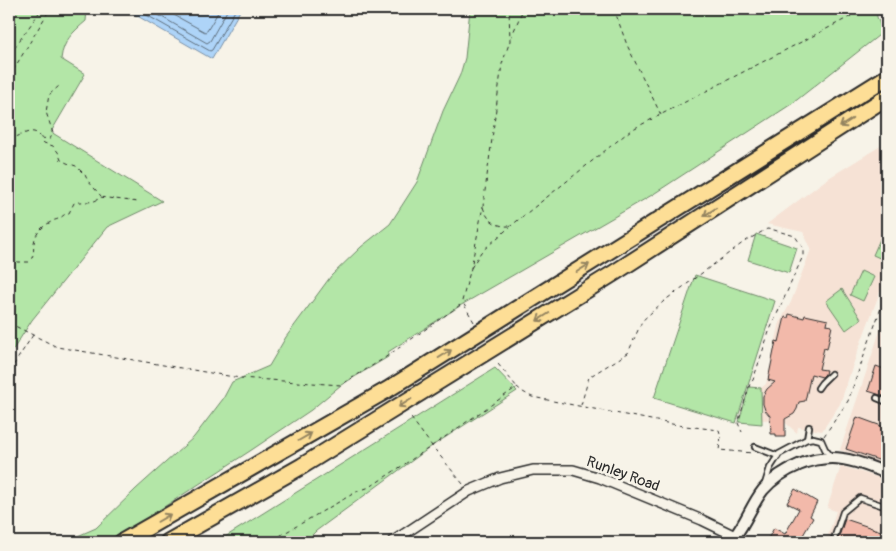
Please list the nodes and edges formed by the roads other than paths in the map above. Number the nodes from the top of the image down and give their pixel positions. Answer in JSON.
{"nodes":[{"id":1,"x":887,"y":77,"type":"edge"},
{"id":2,"x":887,"y":97,"type":"edge"},
{"id":3,"x":831,"y":374,"type":"dead end"},
{"id":4,"x":818,"y":388,"type":"dead end"},
{"id":5,"x":877,"y":398,"type":"dead end"},
{"id":6,"x":887,"y":402,"type":"edge"},
{"id":7,"x":810,"y":427,"type":"dead end"},
{"id":8,"x":807,"y":439,"type":"junction"},
{"id":9,"x":755,"y":447,"type":"dead end"},
{"id":10,"x":778,"y":456,"type":"junction"},
{"id":11,"x":832,"y":458,"type":"junction"},
{"id":12,"x":774,"y":462,"type":"junction"},
{"id":13,"x":783,"y":473,"type":"junction"},
{"id":14,"x":887,"y":473,"type":"edge"},
{"id":15,"x":764,"y":490,"type":"junction"},
{"id":16,"x":887,"y":507,"type":"edge"},
{"id":17,"x":734,"y":539,"type":"edge"},
{"id":18,"x":122,"y":542,"type":"edge"},
{"id":19,"x":168,"y":542,"type":"edge"},
{"id":20,"x":392,"y":542,"type":"edge"},
{"id":21,"x":833,"y":542,"type":"edge"}],
"edges":[{"from":18,"to":1,"type":"highway","one_way":true},
{"from":2,"to":19,"type":"highway","one_way":true},
{"from":3,"to":4,"type":"lane"},
{"from":5,"to":6,"type":"lane"},
{"from":7,"to":8,"type":"lane"},
{"from":8,"to":10,"type":"lane"},
{"from":8,"to":11,"type":"lane"},
{"from":9,"to":10,"type":"lane"},
{"from":10,"to":12,"type":"lane"},
{"from":11,"to":13,"type":"street"},
{"from":11,"to":14,"type":"street"},
{"from":12,"to":13,"type":"lane"},
{"from":12,"to":15,"type":"lane"},
{"from":13,"to":15,"type":"street"},
{"from":15,"to":17,"type":"street"},
{"from":16,"to":21,"type":"lane"},
{"from":17,"to":20,"type":"street","name":"Runley Road"}]}
